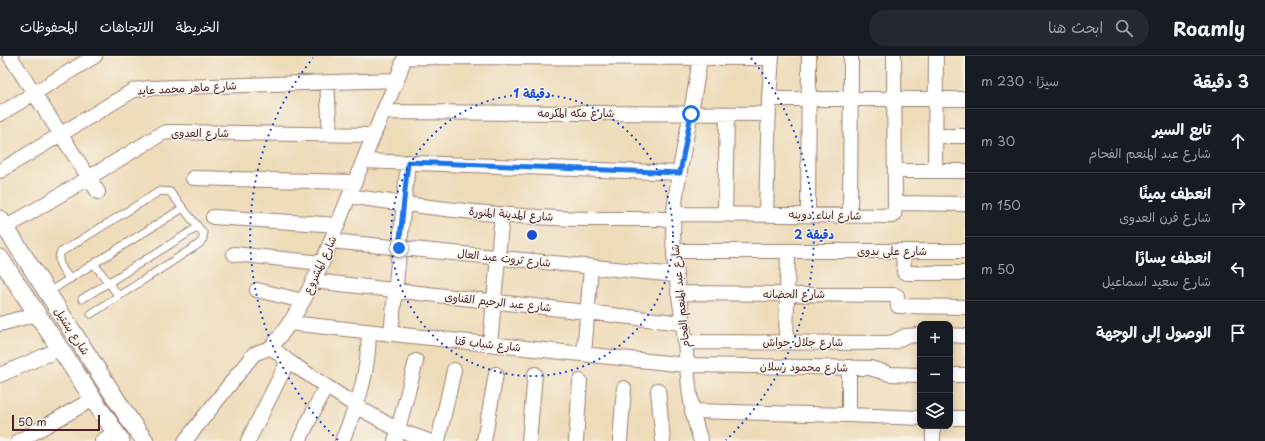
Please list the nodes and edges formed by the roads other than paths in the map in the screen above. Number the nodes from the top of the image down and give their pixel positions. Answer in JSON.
{"nodes":[{"id":1,"x":10,"y":56,"type":"edge"},
{"id":2,"x":95,"y":56,"type":"edge"},
{"id":3,"x":809,"y":56,"type":"edge"},
{"id":4,"x":851,"y":56,"type":"edge"},
{"id":5,"x":894,"y":56,"type":"edge"},
{"id":6,"x":936,"y":56,"type":"edge"},
{"id":7,"x":405,"y":57,"type":"edge"},
{"id":8,"x":700,"y":57,"type":"edge"},
{"id":9,"x":772,"y":57,"type":"edge"},
{"id":10,"x":397,"y":80,"type":"junction"},
{"id":11,"x":327,"y":82,"type":"junction"},
{"id":12,"x":34,"y":93,"type":"junction"},
{"id":13,"x":965,"y":98,"type":"edge"},
{"id":14,"x":769,"y":99,"type":"junction"},
{"id":15,"x":808,"y":99,"type":"junction"},
{"id":16,"x":851,"y":99,"type":"junction"},
{"id":17,"x":894,"y":99,"type":"junction"},
{"id":18,"x":936,"y":99,"type":"junction"},
{"id":19,"x":383,"y":112,"type":"junction"},
{"id":20,"x":0,"y":114,"type":"edge"},
{"id":21,"x":691,"y":114,"type":"junction"},
{"id":22,"x":727,"y":114,"type":"junction"},
{"id":23,"x":769,"y":114,"type":"junction"},
{"id":24,"x":61,"y":134,"type":"junction"},
{"id":25,"x":330,"y":134,"type":"junction"},
{"id":26,"x":374,"y":134,"type":"junction"},
{"id":27,"x":936,"y":136,"type":"junction"},
{"id":28,"x":965,"y":136,"type":"edge"},
{"id":29,"x":363,"y":161,"type":"junction"},
{"id":30,"x":408,"y":162,"type":"junction"},
{"id":31,"x":0,"y":171,"type":"edge"},
{"id":32,"x":895,"y":171,"type":"junction"},
{"id":33,"x":935,"y":171,"type":"junction"},
{"id":34,"x":965,"y":171,"type":"edge"},
{"id":35,"x":680,"y":173,"type":"junction"},
{"id":36,"x":89,"y":178,"type":"junction"},
{"id":37,"x":193,"y":178,"type":"dead end"},
{"id":38,"x":355,"y":182,"type":"junction"},
{"id":39,"x":98,"y":192,"type":"dead end"},
{"id":40,"x":349,"y":196,"type":"junction"},
{"id":41,"x":404,"y":204,"type":"junction"},
{"id":42,"x":895,"y":204,"type":"junction"},
{"id":43,"x":965,"y":204,"type":"edge"},
{"id":44,"x":183,"y":208,"type":"junction"},
{"id":45,"x":502,"y":214,"type":"junction"},
{"id":46,"x":725,"y":214,"type":"junction"},
{"id":47,"x":766,"y":214,"type":"junction"},
{"id":48,"x":808,"y":215,"type":"junction"},
{"id":49,"x":850,"y":215,"type":"junction"},
{"id":50,"x":674,"y":216,"type":"junction"},
{"id":51,"x":213,"y":217,"type":"dead end"},
{"id":52,"x":3,"y":224,"type":"edge"},
{"id":53,"x":338,"y":225,"type":"junction"},
{"id":54,"x":198,"y":227,"type":"junction"},
{"id":55,"x":332,"y":241,"type":"junction"},
{"id":56,"x":399,"y":248,"type":"junction"},
{"id":57,"x":675,"y":251,"type":"junction"},
{"id":58,"x":788,"y":251,"type":"junction"},
{"id":59,"x":903,"y":251,"type":"junction"},
{"id":60,"x":965,"y":251,"type":"edge"},
{"id":61,"x":234,"y":254,"type":"dead end"},
{"id":62,"x":498,"y":258,"type":"junction"},
{"id":63,"x":1,"y":261,"type":"edge"},
{"id":64,"x":322,"y":263,"type":"junction"},
{"id":65,"x":94,"y":264,"type":"junction"},
{"id":66,"x":591,"y":267,"type":"junction"},
{"id":67,"x":965,"y":273,"type":"edge"},
{"id":68,"x":676,"y":275,"type":"junction"},
{"id":69,"x":70,"y":279,"type":"junction"},
{"id":70,"x":108,"y":282,"type":"junction"},
{"id":71,"x":314,"y":282,"type":"junction"},
{"id":72,"x":257,"y":290,"type":"dead end"},
{"id":73,"x":395,"y":291,"type":"junction"},
{"id":74,"x":47,"y":293,"type":"junction"},
{"id":75,"x":678,"y":293,"type":"junction"},
{"id":76,"x":787,"y":294,"type":"junction"},
{"id":77,"x":118,"y":296,"type":"junction"},
{"id":78,"x":82,"y":299,"type":"dead end"},
{"id":79,"x":303,"y":301,"type":"junction"},
{"id":80,"x":494,"y":302,"type":"junction"},
{"id":81,"x":965,"y":308,"type":"edge"},
{"id":82,"x":588,"y":312,"type":"junction"},
{"id":83,"x":37,"y":314,"type":"junction"},
{"id":84,"x":91,"y":314,"type":"dead end"},
{"id":85,"x":289,"y":323,"type":"junction"},
{"id":86,"x":682,"y":323,"type":"junction"},
{"id":87,"x":0,"y":324,"type":"edge"},
{"id":88,"x":369,"y":332,"type":"junction"},
{"id":89,"x":391,"y":334,"type":"junction"},
{"id":90,"x":917,"y":335,"type":"edge"},
{"id":91,"x":953,"y":336,"type":"edge"},
{"id":92,"x":965,"y":336,"type":"edge"},
{"id":93,"x":685,"y":342,"type":"junction"},
{"id":94,"x":786,"y":342,"type":"junction"},
{"id":95,"x":490,"y":344,"type":"junction"},
{"id":96,"x":271,"y":347,"type":"junction"},
{"id":97,"x":60,"y":349,"type":"junction"},
{"id":98,"x":584,"y":354,"type":"junction"},
{"id":99,"x":288,"y":361,"type":"junction"},
{"id":100,"x":416,"y":361,"type":"dead end"},
{"id":101,"x":686,"y":365,"type":"junction"},
{"id":102,"x":849,"y":367,"type":"junction"},
{"id":103,"x":454,"y":370,"type":"dead end"},
{"id":104,"x":496,"y":374,"type":"dead end"},
{"id":105,"x":535,"y":374,"type":"dead end"},
{"id":106,"x":917,"y":374,"type":"edge"},
{"id":107,"x":0,"y":375,"type":"edge"},
{"id":108,"x":953,"y":375,"type":"edge"},
{"id":109,"x":965,"y":375,"type":"edge"},
{"id":110,"x":580,"y":381,"type":"dead end"},
{"id":111,"x":326,"y":386,"type":"junction"},
{"id":112,"x":624,"y":388,"type":"dead end"},
{"id":113,"x":658,"y":390,"type":"dead end"},
{"id":114,"x":92,"y":398,"type":"junction"},
{"id":115,"x":356,"y":406,"type":"junction"},
{"id":116,"x":692,"y":411,"type":"junction"},
{"id":117,"x":849,"y":414,"type":"junction"},
{"id":118,"x":917,"y":418,"type":"edge"},
{"id":119,"x":953,"y":418,"type":"edge"},
{"id":120,"x":965,"y":418,"type":"edge"},
{"id":121,"x":933,"y":429,"type":"edge"},
{"id":122,"x":396,"y":435,"type":"edge"},
{"id":123,"x":113,"y":438,"type":"edge"},
{"id":124,"x":19,"y":441,"type":"edge"},
{"id":125,"x":145,"y":441,"type":"edge"},
{"id":126,"x":185,"y":441,"type":"edge"},
{"id":127,"x":248,"y":441,"type":"edge"},
{"id":128,"x":299,"y":441,"type":"edge"},
{"id":129,"x":342,"y":441,"type":"edge"},
{"id":130,"x":429,"y":441,"type":"edge"},
{"id":131,"x":438,"y":441,"type":"edge"},
{"id":132,"x":484,"y":441,"type":"edge"},
{"id":133,"x":529,"y":441,"type":"edge"},
{"id":134,"x":576,"y":441,"type":"edge"},
{"id":135,"x":620,"y":441,"type":"edge"},
{"id":136,"x":664,"y":441,"type":"edge"},
{"id":137,"x":701,"y":441,"type":"edge"},
{"id":138,"x":933,"y":441,"type":"edge"}],
"edges":[{"from":1,"to":12,"type":"street"},
{"from":2,"to":12,"type":"street"},
{"from":3,"to":15,"type":"street"},
{"from":4,"to":16,"type":"street"},
{"from":5,"to":17,"type":"street"},
{"from":6,"to":18,"type":"street"},
{"from":7,"to":8,"type":"street"},
{"from":7,"to":10,"type":"street","name":"شارع المشروع"},
{"from":8,"to":9,"type":"street"},
{"from":8,"to":21,"type":"street","name":"شارع عبد المنعم الفحام"},
{"from":9,"to":14,"type":"street"},
{"from":10,"to":11,"type":"street","name":"شارع ماهر محمد عايد"},
{"from":10,"to":19,"type":"street","name":"شارع المشروع"},
{"from":11,"to":24,"type":"street","name":"شارع ماهر محمد عايد"},
{"from":11,"to":25,"type":"street"},
{"from":12,"to":20,"type":"street"},
{"from":12,"to":24,"type":"street"},
{"from":13,"to":18,"type":"street"},
{"from":14,"to":15,"type":"street"},
{"from":14,"to":23,"type":"street"},
{"from":15,"to":16,"type":"street"},
{"from":15,"to":48,"type":"street"},
{"from":16,"to":17,"type":"street"},
{"from":16,"to":49,"type":"street"},
{"from":17,"to":18,"type":"street"},
{"from":17,"to":32,"type":"street"},
{"from":18,"to":27,"type":"street"},
{"from":19,"to":21,"type":"street","name":"شارع مكه المكرمه"},
{"from":19,"to":26,"type":"street","name":"شارع المشروع"},
{"from":21,"to":22,"type":"street","name":"شارع مكه المكرمه"},
{"from":21,"to":35,"type":"street","name":"شارع عبد المنعم الفحام"},
{"from":22,"to":23,"type":"street","name":"شارع مكه المكرمه"},
{"from":22,"to":46,"type":"street"},
{"from":23,"to":47,"type":"street"},
{"from":24,"to":31,"type":"street","name":"شارع ماهر محمد عايد"},
{"from":24,"to":36,"type":"street"},
{"from":25,"to":26,"type":"street","name":"شارع العدوى"},
{"from":25,"to":36,"type":"street","name":"شارع العدوى"},
{"from":26,"to":29,"type":"street","name":"شارع المشروع"},
{"from":27,"to":28,"type":"street"},
{"from":27,"to":33,"type":"street"},
{"from":29,"to":30,"type":"street"},
{"from":29,"to":38,"type":"street","name":"شارع المشروع"},
{"from":30,"to":35,"type":"street"},
{"from":30,"to":41,"type":"street"},
{"from":32,"to":33,"type":"street"},
{"from":32,"to":42,"type":"street"},
{"from":33,"to":34,"type":"street"},
{"from":35,"to":50,"type":"street","name":"شارع عبد المنعم الفحام"},
{"from":36,"to":39,"type":"street"},
{"from":36,"to":52,"type":"street","name":"شارع العدوى"},
{"from":37,"to":38,"type":"street"},
{"from":38,"to":40,"type":"street","name":"شارع المشروع"},
{"from":40,"to":41,"type":"street","name":"شارع المدينة المنورة"},
{"from":40,"to":53,"type":"street","name":"شارع المشروع"},
{"from":41,"to":45,"type":"street","name":"شارع المدينة المنورة"},
{"from":41,"to":56,"type":"street"},
{"from":42,"to":43,"type":"street"},
{"from":42,"to":49,"type":"street","name":"شارع ابناء دوينه"},
{"from":44,"to":54,"type":"lane"},
{"from":44,"to":65,"type":"lane"},
{"from":44,"to":69,"type":"lane"},
{"from":45,"to":50,"type":"street","name":"شارع المدينة المنورة"},
{"from":45,"to":62,"type":"street"},
{"from":46,"to":47,"type":"street","name":"شارع ابناء دوينه"},
{"from":46,"to":50,"type":"street","name":"شارع ابناء دوينه"},
{"from":47,"to":48,"type":"street","name":"شارع ابناء دوينه"},
{"from":48,"to":49,"type":"street","name":"شارع ابناء دوينه"},
{"from":50,"to":57,"type":"street","name":"شارع عبد المنعم الفحام"},
{"from":51,"to":53,"type":"street"},
{"from":52,"to":74,"type":"street","name":"شارع بشتيل"},
{"from":53,"to":55,"type":"street","name":"شارع المشروع"},
{"from":54,"to":70,"type":"lane"},
{"from":54,"to":77,"type":"lane"},
{"from":55,"to":56,"type":"street","name":"شارع ثروت عبد العال"},
{"from":55,"to":64,"type":"street","name":"شارع المشروع"},
{"from":56,"to":62,"type":"street","name":"شارع ثروت عبد العال"},
{"from":56,"to":73,"type":"street"},
{"from":57,"to":58,"type":"street","name":"شارع على بدوى"},
{"from":57,"to":68,"type":"street","name":"شارع عبد المنعم الفحام"},
{"from":58,"to":59,"type":"street","name":"شارع على بدوى"},
{"from":58,"to":76,"type":"street"},
{"from":59,"to":60,"type":"street","name":"شارع على بدوى"},
{"from":59,"to":67,"type":"street"},
{"from":61,"to":64,"type":"street"},
{"from":62,"to":66,"type":"street","name":"شارع ثروت عبد العال"},
{"from":62,"to":80,"type":"street"},
{"from":63,"to":83,"type":"street","name":"شارع بشتيل"},
{"from":64,"to":71,"type":"street","name":"شارع المشروع"},
{"from":65,"to":69,"type":"lane"},
{"from":65,"to":70,"type":"lane"},
{"from":66,"to":68,"type":"street","name":"شارع ثروت عبد العال"},
{"from":66,"to":82,"type":"street"},
{"from":68,"to":75,"type":"street","name":"شارع عبد المنعم الفحام"},
{"from":69,"to":74,"type":"lane"},
{"from":70,"to":77,"type":"lane"},
{"from":70,"to":78,"type":"lane"},
{"from":71,"to":73,"type":"street","name":"شارع عبد الرحيم القناوى"},
{"from":71,"to":79,"type":"street","name":"شارع المشروع"},
{"from":72,"to":79,"type":"street"},
{"from":73,"to":80,"type":"street","name":"شارع عبد الرحيم القناوى"},
{"from":73,"to":89,"type":"street"},
{"from":74,"to":125,"type":"street","name":"شارع بشتيل"},
{"from":75,"to":76,"type":"street","name":"شارع الحضانه"},
{"from":75,"to":86,"type":"street","name":"شارع عبد المنعم الفحام"},
{"from":76,"to":81,"type":"street","name":"شارع الحضانه"},
{"from":76,"to":94,"type":"street"},
{"from":77,"to":84,"type":"lane"},
{"from":79,"to":85,"type":"street","name":"شارع المشروع"},
{"from":80,"to":82,"type":"street","name":"شارع عبد الرحيم القناوى"},
{"from":80,"to":95,"type":"street"},
{"from":82,"to":86,"type":"street","name":"شارع عبد الرحيم القناوى"},
{"from":82,"to":98,"type":"street"},
{"from":83,"to":87,"type":"street"},
{"from":83,"to":97,"type":"street","name":"شارع بشتيل"},
{"from":85,"to":88,"type":"street","name":"شارع شباب قنا"},
{"from":85,"to":96,"type":"street","name":"شارع المشروع"},
{"from":86,"to":93,"type":"street","name":"شارع عبد المنعم الفحام"},
{"from":88,"to":89,"type":"street","name":"شارع شباب قنا"},
{"from":88,"to":115,"type":"street"},
{"from":89,"to":95,"type":"street","name":"شارع شباب قنا"},
{"from":90,"to":94,"type":"street","name":"شارع جلال حواش"},
{"from":91,"to":92,"type":"street"},
{"from":93,"to":94,"type":"street","name":"شارع جلال حواش"},
{"from":93,"to":101,"type":"street","name":"شارع عبد المنعم الفحام"},
{"from":95,"to":98,"type":"street","name":"شارع شباب قنا"},
{"from":96,"to":99,"type":"street"},
{"from":96,"to":126,"type":"street","name":"شارع المشروع"},
{"from":97,"to":107,"type":"street"},
{"from":97,"to":114,"type":"street","name":"شارع بشتيل"},
{"from":98,"to":101,"type":"street","name":"شارع شباب قنا"},
{"from":99,"to":111,"type":"street"},
{"from":99,"to":127,"type":"street"},
{"from":100,"to":122,"type":"street"},
{"from":101,"to":102,"type":"street","name":"شارع محمود رسلان"},
{"from":101,"to":116,"type":"street","name":"شارع عبد المنعم الفحام"},
{"from":102,"to":106,"type":"street","name":"شارع محمود رسلان"},
{"from":102,"to":117,"type":"street"},
{"from":103,"to":131,"type":"street"},
{"from":104,"to":132,"type":"street"},
{"from":105,"to":133,"type":"street"},
{"from":108,"to":109,"type":"street"},
{"from":110,"to":134,"type":"street"},
{"from":111,"to":115,"type":"street"},
{"from":111,"to":128,"type":"street"},
{"from":112,"to":135,"type":"street"},
{"from":113,"to":136,"type":"street"},
{"from":114,"to":123,"type":"street","name":"شارع بشتيل"},
{"from":114,"to":124,"type":"street"},
{"from":115,"to":122,"type":"street"},
{"from":115,"to":129,"type":"street"},
{"from":116,"to":117,"type":"street"},
{"from":116,"to":137,"type":"street","name":"شارع عبد المنعم الفحام"},
{"from":117,"to":118,"type":"street"},
{"from":119,"to":120,"type":"street"},
{"from":121,"to":138,"type":"street"},
{"from":122,"to":130,"type":"street"}]}
